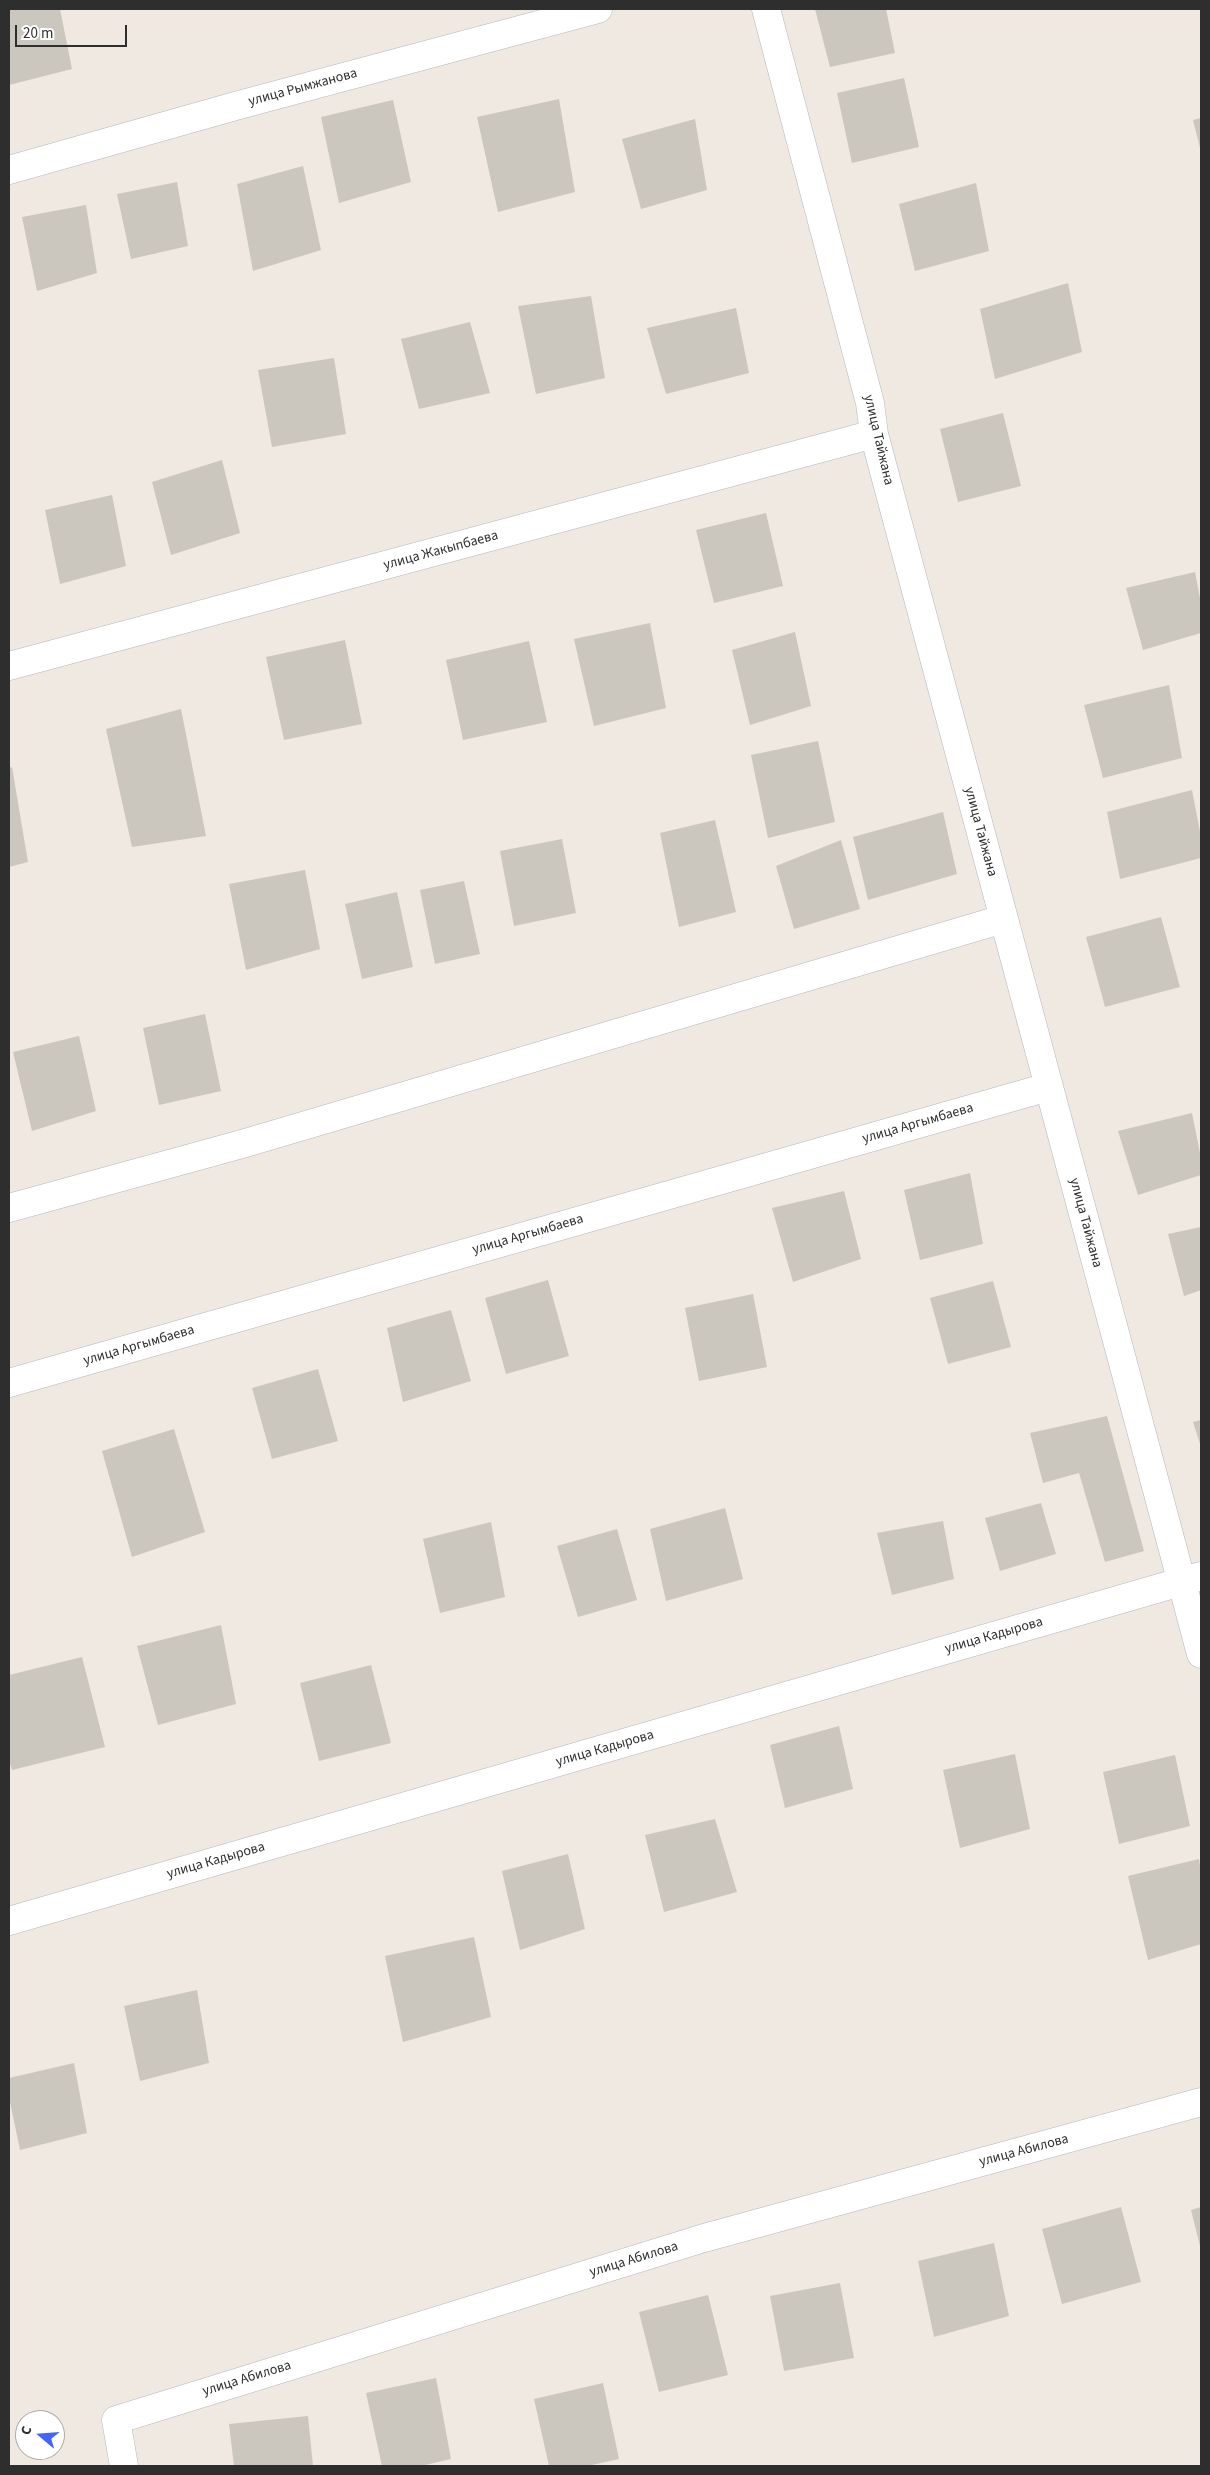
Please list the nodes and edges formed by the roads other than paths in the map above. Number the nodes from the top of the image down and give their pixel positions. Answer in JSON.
{"nodes":[{"id":1,"x":598,"y":9,"type":"edge"},
{"id":2,"x":766,"y":9,"type":"edge"},
{"id":3,"x":9,"y":170,"type":"edge"},
{"id":4,"x":874,"y":434,"type":"junction"},
{"id":5,"x":9,"y":666,"type":"edge"},
{"id":6,"x":1003,"y":919,"type":"junction"},
{"id":7,"x":1048,"y":1087,"type":"junction"},
{"id":8,"x":9,"y":1208,"type":"edge"},
{"id":9,"x":9,"y":1383,"type":"edge"},
{"id":10,"x":1191,"y":1579,"type":"edge"},
{"id":11,"x":1201,"y":1654,"type":"edge"},
{"id":12,"x":9,"y":1921,"type":"edge"},
{"id":13,"x":1201,"y":2102,"type":"edge"},
{"id":14,"x":124,"y":2466,"type":"edge"}],
"edges":[{"from":1,"to":3,"type":"street","name":"улица Рымжанова"},
{"from":2,"to":4,"type":"street","name":"улица Тайжана"},
{"from":4,"to":5,"type":"street","name":"улица Жакыпбаева"},
{"from":4,"to":6,"type":"street","name":"улица Тайжана"},
{"from":6,"to":7,"type":"street","name":"улица Тайжана"},
{"from":6,"to":8,"type":"street"},
{"from":7,"to":9,"type":"street","name":"улица Аргымбаева"},
{"from":7,"to":10,"type":"street","name":"улица Тайжана"},
{"from":10,"to":11,"type":"street","name":"улица Тайжана"},
{"from":10,"to":12,"type":"street","name":"улица Кадырова"},
{"from":13,"to":14,"type":"street","name":"улица Абилова"}]}
